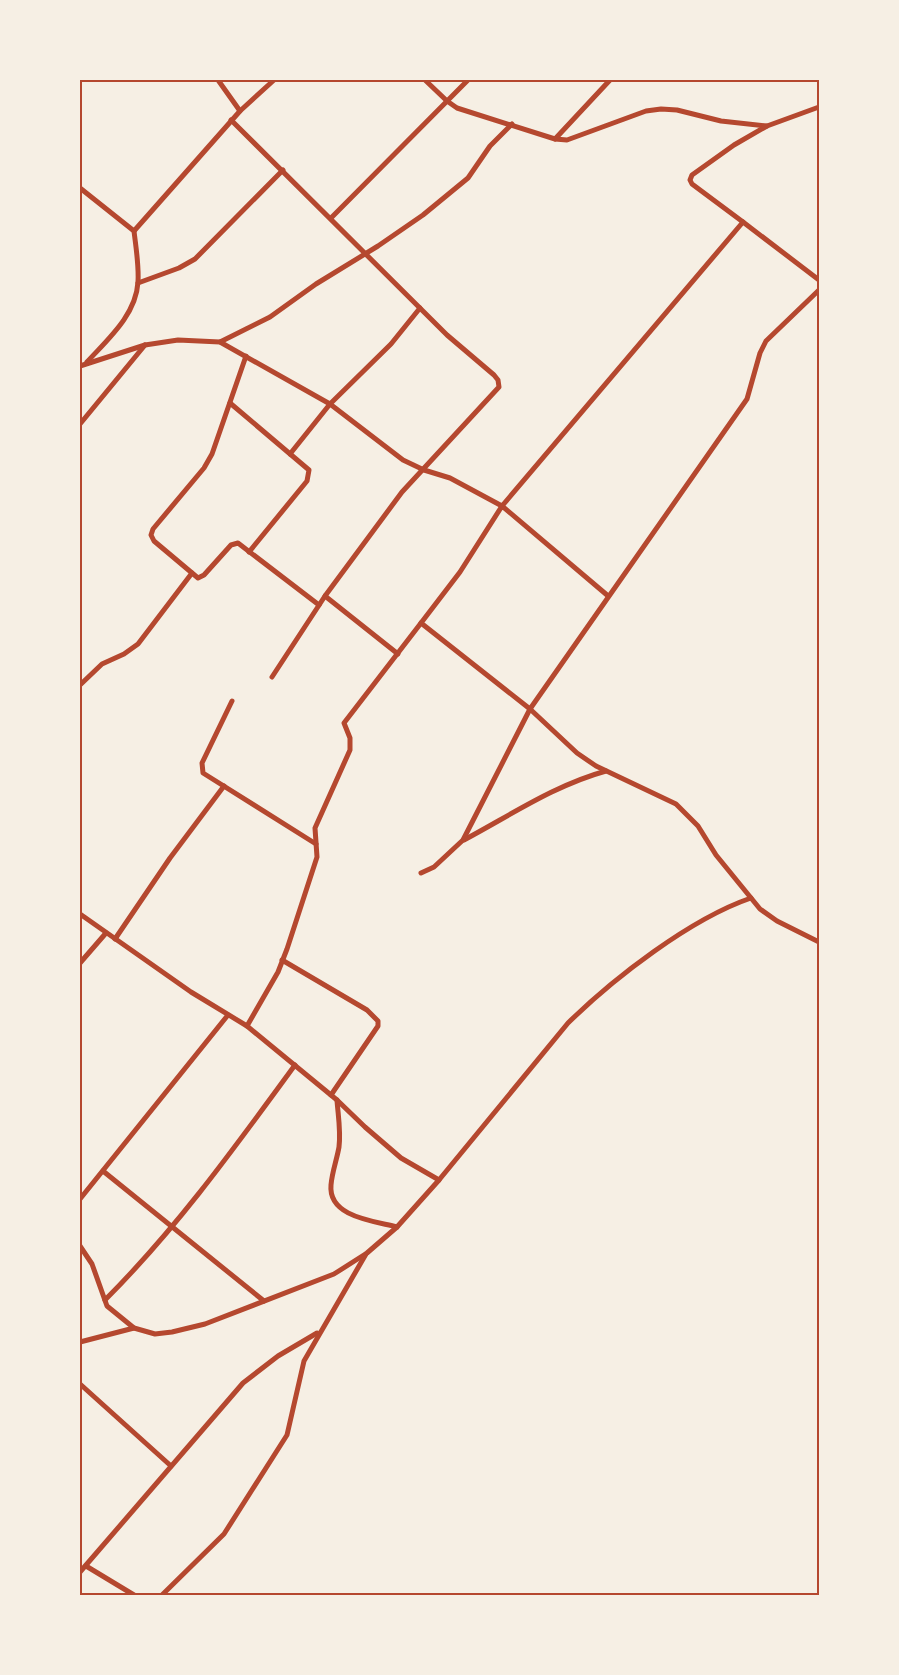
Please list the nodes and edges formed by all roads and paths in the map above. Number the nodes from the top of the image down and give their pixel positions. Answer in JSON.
{"nodes":[{"id":1,"x":218,"y":80,"type":"edge"},
{"id":2,"x":274,"y":80,"type":"edge"},
{"id":3,"x":425,"y":80,"type":"edge"},
{"id":4,"x":468,"y":80,"type":"edge"},
{"id":5,"x":610,"y":80,"type":"edge"},
{"id":6,"x":447,"y":101,"type":"junction"},
{"id":7,"x":819,"y":107,"type":"edge"},
{"id":8,"x":240,"y":111,"type":"junction"},
{"id":9,"x":232,"y":120,"type":"junction"},
{"id":10,"x":512,"y":124,"type":"junction"},
{"id":11,"x":767,"y":126,"type":"junction"},
{"id":12,"x":555,"y":139,"type":"junction"},
{"id":13,"x":283,"y":170,"type":"junction"},
{"id":14,"x":80,"y":188,"type":"edge"},
{"id":15,"x":331,"y":218,"type":"junction"},
{"id":16,"x":743,"y":222,"type":"junction"},
{"id":17,"x":134,"y":231,"type":"junction"},
{"id":18,"x":366,"y":254,"type":"junction"},
{"id":19,"x":819,"y":280,"type":"edge"},
{"id":20,"x":138,"y":283,"type":"junction"},
{"id":21,"x":819,"y":290,"type":"edge"},
{"id":22,"x":420,"y":308,"type":"junction"},
{"id":23,"x":220,"y":342,"type":"junction"},
{"id":24,"x":145,"y":345,"type":"junction"},
{"id":25,"x":246,"y":356,"type":"junction"},
{"id":26,"x":86,"y":363,"type":"junction"},
{"id":27,"x":80,"y":366,"type":"edge"},
{"id":28,"x":230,"y":403,"type":"junction"},
{"id":29,"x":330,"y":404,"type":"junction"},
{"id":30,"x":80,"y":424,"type":"edge"},
{"id":31,"x":290,"y":454,"type":"junction"},
{"id":32,"x":424,"y":470,"type":"junction"},
{"id":33,"x":502,"y":506,"type":"junction"},
{"id":34,"x":249,"y":552,"type":"junction"},
{"id":35,"x":192,"y":573,"type":"junction"},
{"id":36,"x":608,"y":595,"type":"junction"},
{"id":37,"x":325,"y":596,"type":"junction"},
{"id":38,"x":319,"y":605,"type":"junction"},
{"id":39,"x":421,"y":623,"type":"junction"},
{"id":40,"x":398,"y":654,"type":"junction"},
{"id":41,"x":272,"y":677,"type":"dead end"},
{"id":42,"x":80,"y":685,"type":"edge"},
{"id":43,"x":232,"y":701,"type":"dead end"},
{"id":44,"x":530,"y":709,"type":"junction"},
{"id":45,"x":606,"y":771,"type":"junction"},
{"id":46,"x":224,"y":786,"type":"junction"},
{"id":47,"x":464,"y":840,"type":"junction"},
{"id":48,"x":316,"y":844,"type":"junction"},
{"id":49,"x":421,"y":873,"type":"dead end"},
{"id":50,"x":751,"y":898,"type":"junction"},
{"id":51,"x":80,"y":914,"type":"edge"},
{"id":52,"x":106,"y":933,"type":"junction"},
{"id":53,"x":115,"y":940,"type":"junction"},
{"id":54,"x":818,"y":941,"type":"edge"},
{"id":55,"x":282,"y":960,"type":"junction"},
{"id":56,"x":80,"y":963,"type":"edge"},
{"id":57,"x":228,"y":1015,"type":"junction"},
{"id":58,"x":247,"y":1026,"type":"junction"},
{"id":59,"x":295,"y":1065,"type":"junction"},
{"id":60,"x":331,"y":1095,"type":"junction"},
{"id":61,"x":337,"y":1100,"type":"junction"},
{"id":62,"x":103,"y":1171,"type":"junction"},
{"id":63,"x":439,"y":1180,"type":"junction"},
{"id":64,"x":80,"y":1199,"type":"edge"},
{"id":65,"x":396,"y":1227,"type":"junction"},
{"id":66,"x":173,"y":1228,"type":"junction"},
{"id":67,"x":80,"y":1246,"type":"edge"},
{"id":68,"x":367,"y":1253,"type":"junction"},
{"id":69,"x":105,"y":1300,"type":"junction"},
{"id":70,"x":264,"y":1301,"type":"junction"},
{"id":71,"x":134,"y":1328,"type":"junction"},
{"id":72,"x":319,"y":1332,"type":"junction"},
{"id":73,"x":80,"y":1342,"type":"edge"},
{"id":74,"x":80,"y":1384,"type":"edge"},
{"id":75,"x":171,"y":1466,"type":"junction"},
{"id":76,"x":86,"y":1566,"type":"junction"},
{"id":77,"x":80,"y":1572,"type":"edge"},
{"id":78,"x":134,"y":1595,"type":"edge"},
{"id":79,"x":162,"y":1595,"type":"edge"}],
"edges":[{"from":1,"to":8,"type":"street"},
{"from":2,"to":8,"type":"street"},
{"from":3,"to":6,"type":"street"},
{"from":4,"to":6,"type":"street"},
{"from":5,"to":12,"type":"street"},
{"from":6,"to":10,"type":"street"},
{"from":6,"to":15,"type":"street"},
{"from":7,"to":11,"type":"street"},
{"from":8,"to":9,"type":"street"},
{"from":9,"to":13,"type":"street"},
{"from":9,"to":17,"type":"street"},
{"from":10,"to":12,"type":"street"},
{"from":10,"to":18,"type":"street"},
{"from":11,"to":12,"type":"street"},
{"from":11,"to":16,"type":"street"},
{"from":13,"to":15,"type":"street"},
{"from":13,"to":20,"type":"street"},
{"from":14,"to":17,"type":"street"},
{"from":15,"to":18,"type":"street"},
{"from":16,"to":19,"type":"street"},
{"from":16,"to":33,"type":"street"},
{"from":17,"to":20,"type":"street"},
{"from":18,"to":22,"type":"street"},
{"from":18,"to":23,"type":"street"},
{"from":20,"to":26,"type":"street"},
{"from":21,"to":36,"type":"street"},
{"from":22,"to":29,"type":"street"},
{"from":22,"to":32,"type":"street"},
{"from":23,"to":24,"type":"street"},
{"from":23,"to":25,"type":"street"},
{"from":24,"to":26,"type":"street"},
{"from":24,"to":30,"type":"street"},
{"from":25,"to":28,"type":"street"},
{"from":25,"to":29,"type":"street"},
{"from":26,"to":27,"type":"street"},
{"from":28,"to":31,"type":"street"},
{"from":28,"to":35,"type":"street"},
{"from":29,"to":31,"type":"street"},
{"from":29,"to":32,"type":"street"},
{"from":31,"to":34,"type":"street"},
{"from":32,"to":33,"type":"street"},
{"from":32,"to":37,"type":"street"},
{"from":33,"to":36,"type":"street"},
{"from":33,"to":39,"type":"street"},
{"from":34,"to":35,"type":"street"},
{"from":34,"to":38,"type":"street"},
{"from":35,"to":42,"type":"street"},
{"from":36,"to":44,"type":"street"},
{"from":37,"to":38,"type":"street"},
{"from":37,"to":40,"type":"street"},
{"from":38,"to":41,"type":"street"},
{"from":39,"to":40,"type":"street"},
{"from":39,"to":44,"type":"street"},
{"from":40,"to":48,"type":"street"},
{"from":43,"to":46,"type":"street"},
{"from":44,"to":45,"type":"street"},
{"from":44,"to":47,"type":"street"},
{"from":45,"to":47,"type":"street"},
{"from":45,"to":50,"type":"street"},
{"from":46,"to":48,"type":"street"},
{"from":46,"to":53,"type":"street"},
{"from":47,"to":49,"type":"street"},
{"from":48,"to":55,"type":"street"},
{"from":50,"to":54,"type":"street"},
{"from":50,"to":63,"type":"street"},
{"from":51,"to":52,"type":"street"},
{"from":52,"to":53,"type":"street"},
{"from":52,"to":56,"type":"street"},
{"from":53,"to":57,"type":"street"},
{"from":55,"to":58,"type":"street"},
{"from":55,"to":60,"type":"street"},
{"from":57,"to":58,"type":"street"},
{"from":57,"to":62,"type":"street"},
{"from":58,"to":59,"type":"street"},
{"from":59,"to":60,"type":"street"},
{"from":59,"to":66,"type":"street"},
{"from":60,"to":61,"type":"street"},
{"from":61,"to":63,"type":"street"},
{"from":61,"to":65,"type":"street"},
{"from":62,"to":64,"type":"street"},
{"from":62,"to":66,"type":"street"},
{"from":63,"to":65,"type":"street"},
{"from":65,"to":68,"type":"street"},
{"from":66,"to":69,"type":"street"},
{"from":66,"to":70,"type":"street"},
{"from":67,"to":69,"type":"street"},
{"from":68,"to":70,"type":"street"},
{"from":68,"to":72,"type":"street"},
{"from":69,"to":71,"type":"street"},
{"from":70,"to":71,"type":"street"},
{"from":71,"to":73,"type":"street"},
{"from":72,"to":75,"type":"street"},
{"from":72,"to":79,"type":"street"},
{"from":74,"to":75,"type":"street"},
{"from":75,"to":76,"type":"street"},
{"from":76,"to":77,"type":"street"},
{"from":76,"to":78,"type":"street"}]}
